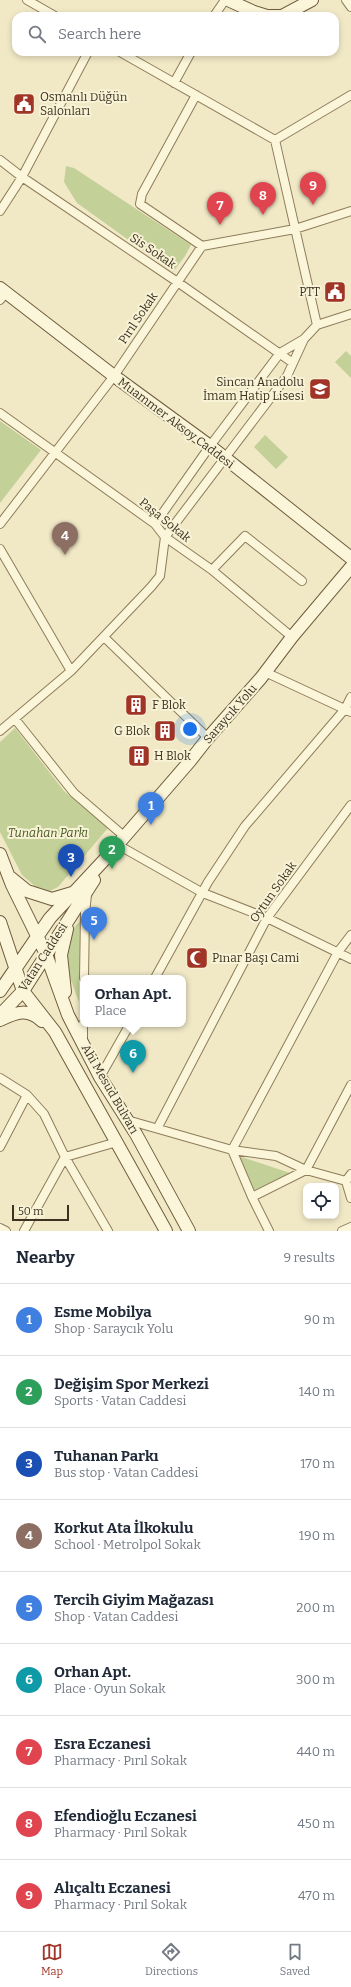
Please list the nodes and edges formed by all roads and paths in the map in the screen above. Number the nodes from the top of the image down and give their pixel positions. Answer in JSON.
{"nodes":[{"id":1,"x":27,"y":0,"type":"edge"},
{"id":2,"x":224,"y":0,"type":"edge"},
{"id":3,"x":228,"y":0,"type":"edge"},
{"id":4,"x":312,"y":0,"type":"edge"},
{"id":5,"x":346,"y":0,"type":"edge"},
{"id":6,"x":351,"y":7,"type":"edge"},
{"id":7,"x":48,"y":12,"type":"edge"},
{"id":8,"x":216,"y":12,"type":"edge"},
{"id":9,"x":254,"y":12,"type":"edge"},
{"id":10,"x":290,"y":12,"type":"edge"},
{"id":11,"x":86,"y":56,"type":"edge"},
{"id":12,"x":127,"y":56,"type":"edge"},
{"id":13,"x":189,"y":56,"type":"edge"},
{"id":14,"x":174,"y":83,"type":"junction"},
{"id":15,"x":196,"y":95,"type":"junction"},
{"id":16,"x":351,"y":95,"type":"edge"},
{"id":17,"x":275,"y":140,"type":"junction"},
{"id":18,"x":0,"y":160,"type":"edge"},
{"id":19,"x":22,"y":177,"type":"junction"},
{"id":20,"x":0,"y":211,"type":"edge"},
{"id":21,"x":351,"y":211,"type":"edge"},
{"id":22,"x":295,"y":229,"type":"junction"},
{"id":23,"x":202,"y":246,"type":"junction"},
{"id":24,"x":176,"y":281,"type":"junction"},
{"id":25,"x":2,"y":294,"type":"edge"},
{"id":26,"x":351,"y":314,"type":"edge"},
{"id":27,"x":317,"y":325,"type":"junction"},
{"id":28,"x":304,"y":338,"type":"junction"},
{"id":29,"x":280,"y":353,"type":"junction"},
{"id":30,"x":293,"y":363,"type":"junction"},
{"id":31,"x":114,"y":376,"type":"junction"},
{"id":32,"x":0,"y":413,"type":"edge"},
{"id":33,"x":210,"y":446,"type":"junction"},
{"id":34,"x":55,"y":454,"type":"junction"},
{"id":35,"x":224,"y":458,"type":"junction"},
{"id":36,"x":0,"y":524,"type":"edge"},
{"id":37,"x":155,"y":524,"type":"junction"},
{"id":38,"x":165,"y":537,"type":"junction"},
{"id":39,"x":0,"y":549,"type":"edge"},
{"id":40,"x":351,"y":558,"type":"edge"},
{"id":41,"x":351,"y":567,"type":"edge"},
{"id":42,"x":212,"y":570,"type":"junction"},
{"id":43,"x":302,"y":581,"type":"dead end"},
{"id":44,"x":104,"y":637,"type":"junction"},
{"id":45,"x":292,"y":637,"type":"junction"},
{"id":46,"x":71,"y":671,"type":"junction"},
{"id":47,"x":265,"y":672,"type":"junction"},
{"id":48,"x":351,"y":697,"type":"edge"},
{"id":49,"x":348,"y":710,"type":"edge"},
{"id":50,"x":15,"y":718,"type":"junction"},
{"id":51,"x":0,"y":731,"type":"edge"},
{"id":52,"x":208,"y":738,"type":"junction"},
{"id":53,"x":351,"y":805,"type":"edge"},
{"id":54,"x":121,"y":841,"type":"junction"},
{"id":55,"x":0,"y":854,"type":"edge"},
{"id":56,"x":106,"y":858,"type":"junction"},
{"id":57,"x":9,"y":877,"type":"junction"},
{"id":58,"x":87,"y":889,"type":"junction"},
{"id":59,"x":203,"y":893,"type":"junction"},
{"id":60,"x":76,"y":898,"type":"junction"},
{"id":61,"x":267,"y":918,"type":"junction"},
{"id":62,"x":0,"y":922,"type":"edge"},
{"id":63,"x":38,"y":934,"type":"junction"},
{"id":64,"x":351,"y":935,"type":"edge"},
{"id":65,"x":338,"y":952,"type":"junction"},
{"id":66,"x":46,"y":954,"type":"junction"},
{"id":67,"x":351,"y":959,"type":"edge"},
{"id":68,"x":16,"y":966,"type":"junction"},
{"id":69,"x":84,"y":975,"type":"edge"},
{"id":70,"x":158,"y":975,"type":"edge"},
{"id":71,"x":23,"y":991,"type":"junction"},
{"id":72,"x":0,"y":992,"type":"edge"},
{"id":73,"x":0,"y":1015,"type":"edge"},
{"id":74,"x":68,"y":1015,"type":"junction"},
{"id":75,"x":0,"y":1020,"type":"edge"},
{"id":76,"x":83,"y":1027,"type":"edge"},
{"id":77,"x":128,"y":1027,"type":"edge"},
{"id":78,"x":55,"y":1032,"type":"junction"},
{"id":79,"x":83,"y":1042,"type":"junction"},
{"id":80,"x":100,"y":1077,"type":"junction"},
{"id":81,"x":0,"y":1078,"type":"edge"},
{"id":82,"x":351,"y":1085,"type":"edge"},
{"id":83,"x":27,"y":1095,"type":"junction"},
{"id":84,"x":127,"y":1120,"type":"junction"},
{"id":85,"x":158,"y":1127,"type":"junction"},
{"id":86,"x":117,"y":1142,"type":"junction"},
{"id":87,"x":0,"y":1147,"type":"edge"},
{"id":88,"x":232,"y":1150,"type":"junction"},
{"id":89,"x":65,"y":1157,"type":"junction"},
{"id":90,"x":306,"y":1170,"type":"junction"},
{"id":91,"x":351,"y":1174,"type":"edge"},
{"id":92,"x":346,"y":1181,"type":"junction"},
{"id":93,"x":252,"y":1197,"type":"junction"},
{"id":94,"x":351,"y":1198,"type":"edge"},
{"id":95,"x":351,"y":1227,"type":"edge"},
{"id":96,"x":0,"y":1228,"type":"edge"},
{"id":97,"x":6,"y":1231,"type":"edge"},
{"id":98,"x":24,"y":1231,"type":"edge"},
{"id":99,"x":108,"y":1231,"type":"edge"},
{"id":100,"x":166,"y":1231,"type":"edge"},
{"id":101,"x":189,"y":1231,"type":"edge"},
{"id":102,"x":269,"y":1231,"type":"edge"},
{"id":103,"x":342,"y":1231,"type":"edge"}],
"edges":[{"from":1,"to":7,"type":"street"},
{"from":2,"to":8,"type":"street"},
{"from":3,"to":9,"type":"main road"},
{"from":4,"to":10,"type":"main road"},
{"from":5,"to":6,"type":"street"},
{"from":11,"to":19,"type":"street"},
{"from":12,"to":14,"type":"street"},
{"from":13,"to":14,"type":"street"},
{"from":14,"to":15,"type":"street"},
{"from":15,"to":17,"type":"street"},
{"from":15,"to":23,"type":"street"},
{"from":16,"to":17,"type":"street"},
{"from":17,"to":22,"type":"street"},
{"from":18,"to":19,"type":"street","name":"Sis Sokak"},
{"from":19,"to":20,"type":"street"},
{"from":19,"to":24,"type":"street","name":"Sis Sokak"},
{"from":21,"to":22,"type":"street"},
{"from":22,"to":23,"type":"street"},
{"from":22,"to":27,"type":"street"},
{"from":23,"to":24,"type":"street","name":"Pırıl Sokak"},
{"from":24,"to":29,"type":"street","name":"Sis Sokak"},
{"from":24,"to":31,"type":"street","name":"Pırıl Sokak"},
{"from":25,"to":31,"type":"main road","name":"Muammer Aksoy Caddesi"},
{"from":26,"to":27,"type":"street"},
{"from":27,"to":28,"type":"street"},
{"from":28,"to":29,"type":"street"},
{"from":28,"to":30,"type":"street"},
{"from":29,"to":30,"type":"street","name":"Sis Sokak"},
{"from":29,"to":33,"type":"street"},
{"from":30,"to":35,"type":"street"},
{"from":31,"to":33,"type":"main road","name":"Muammer Aksoy Caddesi"},
{"from":31,"to":34,"type":"street","name":"Pırıl Sokak"},
{"from":32,"to":34,"type":"street","name":"Paşa Sokak"},
{"from":33,"to":35,"type":"main road","name":"Muammer Aksoy Caddesi"},
{"from":33,"to":37,"type":"street"},
{"from":34,"to":36,"type":"street","name":"Pırıl Sokak"},
{"from":34,"to":37,"type":"street","name":"Paşa Sokak"},
{"from":35,"to":38,"type":"street"},
{"from":35,"to":40,"type":"main road","name":"Muammer Aksoy Caddesi"},
{"from":37,"to":38,"type":"street","name":"Paşa Sokak"},
{"from":38,"to":42,"type":"street","name":"Paşa Sokak"},
{"from":38,"to":44,"type":"street"},
{"from":39,"to":46,"type":"street"},
{"from":41,"to":45,"type":"main road","name":"Saraycık Yolu"},
{"from":42,"to":43,"type":"street"},
{"from":42,"to":45,"type":"street","name":"Paşa Sokak"},
{"from":44,"to":46,"type":"street"},
{"from":44,"to":52,"type":"street"},
{"from":45,"to":47,"type":"main road","name":"Saraycık Yolu"},
{"from":46,"to":50,"type":"street"},
{"from":47,"to":49,"type":"street"},
{"from":47,"to":52,"type":"main road","name":"Saraycık Yolu"},
{"from":48,"to":49,"type":"street"},
{"from":49,"to":59,"type":"street"},
{"from":50,"to":51,"type":"street"},
{"from":50,"to":54,"type":"street"},
{"from":52,"to":54,"type":"main road","name":"Saraycık Yolu"},
{"from":53,"to":61,"type":"street","name":"Oytun Sokak"},
{"from":54,"to":56,"type":"main road","name":"Saraycık Yolu"},
{"from":54,"to":59,"type":"street"},
{"from":55,"to":57,"type":"main road","name":"Ahi Mesud Bulvarı"},
{"from":56,"to":58,"type":"main road","name":"Vatan Caddesi"},
{"from":56,"to":60,"type":"main road","name":"Vatan Caddesi"},
{"from":57,"to":60,"type":"main road"},
{"from":57,"to":63,"type":"main road","name":"Ahi Mesud Bulvarı"},
{"from":58,"to":60,"type":"main road","name":"Vatan Caddesi"},
{"from":58,"to":69,"type":"street"},
{"from":59,"to":61,"type":"street"},
{"from":59,"to":70,"type":"street"},
{"from":60,"to":63,"type":"main road","name":"Vatan Caddesi"},
{"from":60,"to":66,"type":"main road","name":"Vatan Caddesi"},
{"from":60,"to":74,"type":"main road"},
{"from":61,"to":65,"type":"street"},
{"from":61,"to":85,"type":"street","name":"Oytun Sokak"},
{"from":62,"to":68,"type":"main road","name":"Ahi Mesud Bulvarı"},
{"from":63,"to":66,"type":"main road","name":"Ahi Mesud Bulvarı"},
{"from":63,"to":68,"type":"main road","name":"Vatan Caddesi"},
{"from":64,"to":65,"type":"street"},
{"from":65,"to":67,"type":"street"},
{"from":65,"to":88,"type":"street"},
{"from":66,"to":71,"type":"main road","name":"Vatan Caddesi"},
{"from":66,"to":74,"type":"main road","name":"Ahi Mesud Bulvarı"},
{"from":68,"to":71,"type":"main road","name":"Ahi Mesud Bulvarı"},
{"from":68,"to":72,"type":"main road","name":"Vatan Caddesi"},
{"from":71,"to":73,"type":"main road","name":"Vatan Caddesi"},
{"from":71,"to":78,"type":"main road","name":"Ahi Mesud Bulvarı"},
{"from":74,"to":79,"type":"main road","name":"Ahi Mesud Bulvarı"},
{"from":75,"to":78,"type":"main road"},
{"from":76,"to":79,"type":"street"},
{"from":77,"to":80,"type":"street"},
{"from":78,"to":86,"type":"main road","name":"Ahi Mesud Bulvarı"},
{"from":79,"to":80,"type":"main road","name":"Ahi Mesud Bulvarı"},
{"from":80,"to":84,"type":"main road","name":"Ahi Mesud Bulvarı"},
{"from":81,"to":83,"type":"street"},
{"from":82,"to":90,"type":"street"},
{"from":83,"to":87,"type":"street"},
{"from":83,"to":89,"type":"street"},
{"from":84,"to":85,"type":"street"},
{"from":84,"to":101,"type":"main road","name":"Ahi Mesud Bulvarı"},
{"from":85,"to":88,"type":"street"},
{"from":86,"to":89,"type":"street"},
{"from":86,"to":100,"type":"main road","name":"Ahi Mesud Bulvarı"},
{"from":88,"to":90,"type":"street"},
{"from":88,"to":93,"type":"street"},
{"from":89,"to":98,"type":"street"},
{"from":89,"to":99,"type":"street"},
{"from":90,"to":92,"type":"street"},
{"from":90,"to":93,"type":"street"},
{"from":91,"to":92,"type":"street"},
{"from":92,"to":94,"type":"street"},
{"from":93,"to":102,"type":"street"},
{"from":95,"to":103,"type":"street"},
{"from":96,"to":97,"type":"street"}]}
